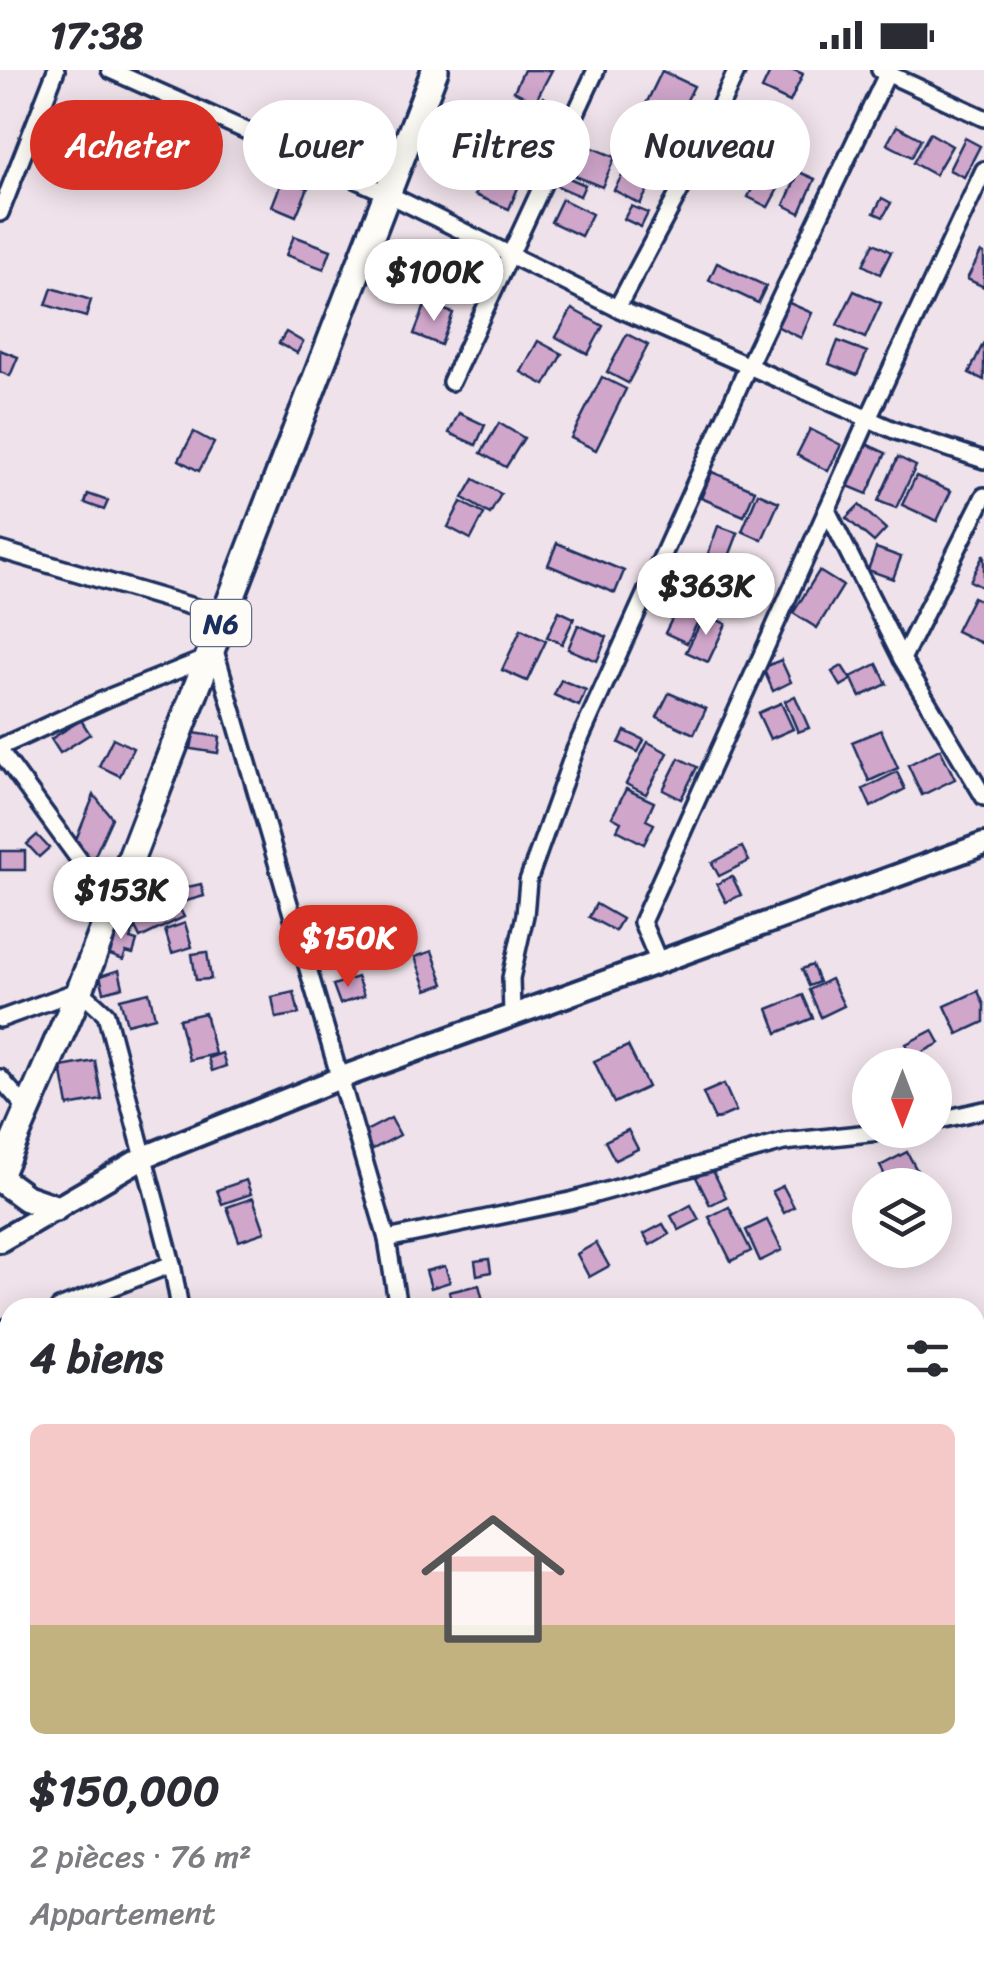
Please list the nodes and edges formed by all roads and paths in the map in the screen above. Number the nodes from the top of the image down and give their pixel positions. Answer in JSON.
{"nodes":[{"id":1,"x":56,"y":70,"type":"edge"},
{"id":2,"x":110,"y":70,"type":"edge"},
{"id":3,"x":435,"y":70,"type":"edge"},
{"id":4,"x":596,"y":70,"type":"edge"},
{"id":5,"x":737,"y":70,"type":"edge"},
{"id":6,"x":886,"y":71,"type":"edge"},
{"id":7,"x":984,"y":118,"type":"edge"},
{"id":8,"x":984,"y":170,"type":"edge"},
{"id":9,"x":388,"y":194,"type":"junction"},
{"id":10,"x":0,"y":212,"type":"edge"},
{"id":11,"x":510,"y":252,"type":"junction"},
{"id":12,"x":617,"y":308,"type":"junction"},
{"id":13,"x":749,"y":364,"type":"junction"},
{"id":14,"x":451,"y":382,"type":"dead end"},
{"id":15,"x":868,"y":419,"type":"junction"},
{"id":16,"x":984,"y":460,"type":"edge"},
{"id":17,"x":984,"y":496,"type":"edge"},
{"id":18,"x":826,"y":510,"type":"junction"},
{"id":19,"x":0,"y":550,"type":"edge"},
{"id":20,"x":224,"y":616,"type":"junction"},
{"id":21,"x":211,"y":651,"type":"junction"},
{"id":22,"x":902,"y":659,"type":"junction"},
{"id":23,"x":0,"y":749,"type":"edge"},
{"id":24,"x":984,"y":797,"type":"edge"},
{"id":25,"x":984,"y":844,"type":"edge"},
{"id":26,"x":113,"y":906,"type":"junction"},
{"id":27,"x":658,"y":960,"type":"junction"},
{"id":28,"x":80,"y":990,"type":"junction"},
{"id":29,"x":512,"y":1014,"type":"junction"},
{"id":30,"x":0,"y":1018,"type":"edge"},
{"id":31,"x":0,"y":1078,"type":"edge"},
{"id":32,"x":340,"y":1078,"type":"junction"},
{"id":33,"x":28,"y":1110,"type":"junction"},
{"id":34,"x":984,"y":1110,"type":"edge"},
{"id":35,"x":952,"y":1118,"type":"edge"},
{"id":36,"x":852,"y":1135,"type":"edge"},
{"id":37,"x":144,"y":1156,"type":"junction"},
{"id":38,"x":0,"y":1176,"type":"edge"},
{"id":39,"x":56,"y":1208,"type":"junction"},
{"id":40,"x":387,"y":1239,"type":"junction"},
{"id":41,"x":0,"y":1241,"type":"edge"},
{"id":42,"x":172,"y":1264,"type":"junction"},
{"id":43,"x":85,"y":1298,"type":"edge"},
{"id":44,"x":178,"y":1298,"type":"edge"},
{"id":45,"x":396,"y":1298,"type":"edge"}],
"edges":[{"from":1,"to":10,"type":"street"},
{"from":2,"to":9,"type":"street"},
{"from":3,"to":9,"type":"highway","number":"N6"},
{"from":4,"to":11,"type":"street"},
{"from":5,"to":12,"type":"street"},
{"from":6,"to":7,"type":"street"},
{"from":6,"to":13,"type":"street"},
{"from":8,"to":15,"type":"street"},
{"from":9,"to":11,"type":"street"},
{"from":9,"to":20,"type":"highway","number":"N6"},
{"from":11,"to":12,"type":"street"},
{"from":11,"to":14,"type":"street"},
{"from":12,"to":13,"type":"street"},
{"from":13,"to":15,"type":"street"},
{"from":13,"to":29,"type":"street"},
{"from":15,"to":16,"type":"street"},
{"from":15,"to":18,"type":"street"},
{"from":17,"to":22,"type":"street"},
{"from":18,"to":22,"type":"street"},
{"from":18,"to":27,"type":"street"},
{"from":19,"to":20,"type":"street"},
{"from":20,"to":21,"type":"highway","number":"N6"},
{"from":21,"to":23,"type":"street"},
{"from":21,"to":26,"type":"highway","number":"N6"},
{"from":21,"to":32,"type":"street"},
{"from":22,"to":24,"type":"street"},
{"from":23,"to":26,"type":"street"},
{"from":25,"to":27,"type":"main road"},
{"from":26,"to":28,"type":"highway","number":"N6"},
{"from":27,"to":29,"type":"main road"},
{"from":28,"to":30,"type":"street"},
{"from":28,"to":33,"type":"highway","number":"N6"},
{"from":28,"to":37,"type":"street"},
{"from":29,"to":32,"type":"main road"},
{"from":31,"to":33,"type":"street"},
{"from":32,"to":37,"type":"main road"},
{"from":32,"to":40,"type":"street"},
{"from":33,"to":38,"type":"highway","number":"N6"},
{"from":34,"to":35,"type":"street"},
{"from":36,"to":40,"type":"street"},
{"from":37,"to":39,"type":"main road"},
{"from":37,"to":42,"type":"street"},
{"from":38,"to":39,"type":"highway"},
{"from":39,"to":41,"type":"main road"},
{"from":40,"to":45,"type":"street"},
{"from":42,"to":43,"type":"street"},
{"from":42,"to":44,"type":"street"}]}
